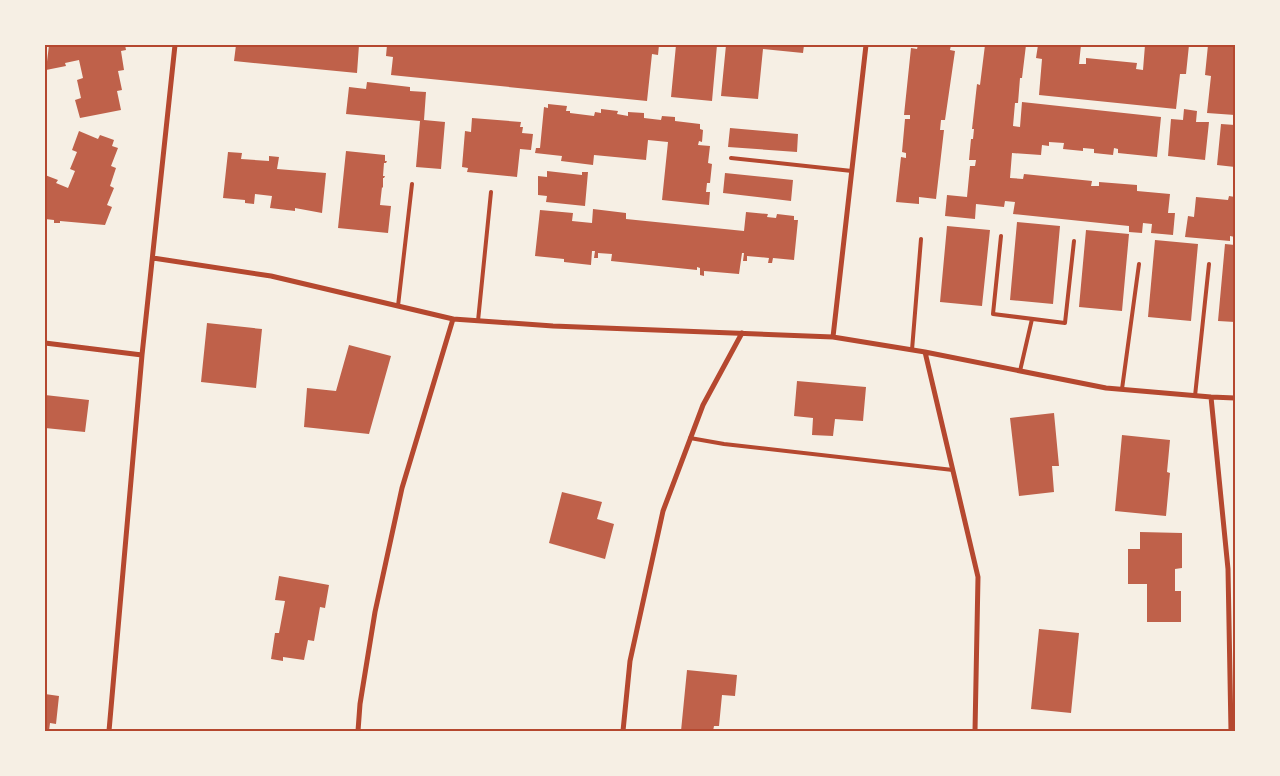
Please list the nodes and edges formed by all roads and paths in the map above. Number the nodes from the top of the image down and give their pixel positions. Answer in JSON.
{"nodes":[{"id":1,"x":175,"y":45,"type":"edge"},
{"id":2,"x":866,"y":45,"type":"edge"},
{"id":3,"x":731,"y":158,"type":"dead end"},
{"id":4,"x":852,"y":171,"type":"junction"},
{"id":5,"x":412,"y":184,"type":"dead end"},
{"id":6,"x":492,"y":192,"type":"dead end"},
{"id":7,"x":1001,"y":236,"type":"dead end"},
{"id":8,"x":921,"y":239,"type":"dead end"},
{"id":9,"x":1074,"y":241,"type":"dead end"},
{"id":10,"x":153,"y":258,"type":"junction"},
{"id":11,"x":1139,"y":264,"type":"dead end"},
{"id":12,"x":1209,"y":264,"type":"dead end"},
{"id":13,"x":398,"y":306,"type":"junction"},
{"id":14,"x":453,"y":319,"type":"junction"},
{"id":15,"x":1032,"y":319,"type":"junction"},
{"id":16,"x":478,"y":321,"type":"junction"},
{"id":17,"x":742,"y":333,"type":"junction"},
{"id":18,"x":833,"y":337,"type":"junction"},
{"id":19,"x":45,"y":344,"type":"edge"},
{"id":20,"x":912,"y":350,"type":"junction"},
{"id":21,"x":925,"y":352,"type":"junction"},
{"id":22,"x":142,"y":355,"type":"junction"},
{"id":23,"x":1020,"y":371,"type":"junction"},
{"id":24,"x":1122,"y":389,"type":"junction"},
{"id":25,"x":1195,"y":396,"type":"junction"},
{"id":26,"x":1211,"y":397,"type":"junction"},
{"id":27,"x":1235,"y":398,"type":"edge"},
{"id":28,"x":690,"y":438,"type":"junction"},
{"id":29,"x":953,"y":470,"type":"junction"},
{"id":30,"x":109,"y":731,"type":"edge"},
{"id":31,"x":358,"y":731,"type":"edge"},
{"id":32,"x":623,"y":731,"type":"edge"},
{"id":33,"x":975,"y":731,"type":"edge"},
{"id":34,"x":1231,"y":731,"type":"edge"}],
"edges":[{"from":1,"to":10,"type":"street"},
{"from":2,"to":4,"type":"street"},
{"from":3,"to":4,"type":"lane"},
{"from":4,"to":18,"type":"street"},
{"from":5,"to":13,"type":"lane"},
{"from":6,"to":16,"type":"lane"},
{"from":7,"to":15,"type":"lane"},
{"from":8,"to":20,"type":"lane"},
{"from":9,"to":15,"type":"lane"},
{"from":10,"to":13,"type":"street"},
{"from":10,"to":22,"type":"street"},
{"from":11,"to":24,"type":"lane"},
{"from":12,"to":25,"type":"lane"},
{"from":13,"to":14,"type":"street"},
{"from":14,"to":16,"type":"street"},
{"from":14,"to":31,"type":"street"},
{"from":15,"to":23,"type":"lane"},
{"from":16,"to":17,"type":"street"},
{"from":17,"to":18,"type":"street"},
{"from":17,"to":28,"type":"street"},
{"from":18,"to":20,"type":"street"},
{"from":19,"to":22,"type":"street"},
{"from":20,"to":21,"type":"street"},
{"from":21,"to":23,"type":"street"},
{"from":21,"to":29,"type":"street"},
{"from":22,"to":30,"type":"street"},
{"from":23,"to":24,"type":"street"},
{"from":24,"to":25,"type":"street"},
{"from":25,"to":26,"type":"street"},
{"from":26,"to":27,"type":"street"},
{"from":26,"to":34,"type":"street"},
{"from":28,"to":29,"type":"lane"},
{"from":28,"to":32,"type":"street"},
{"from":29,"to":33,"type":"street"}]}
